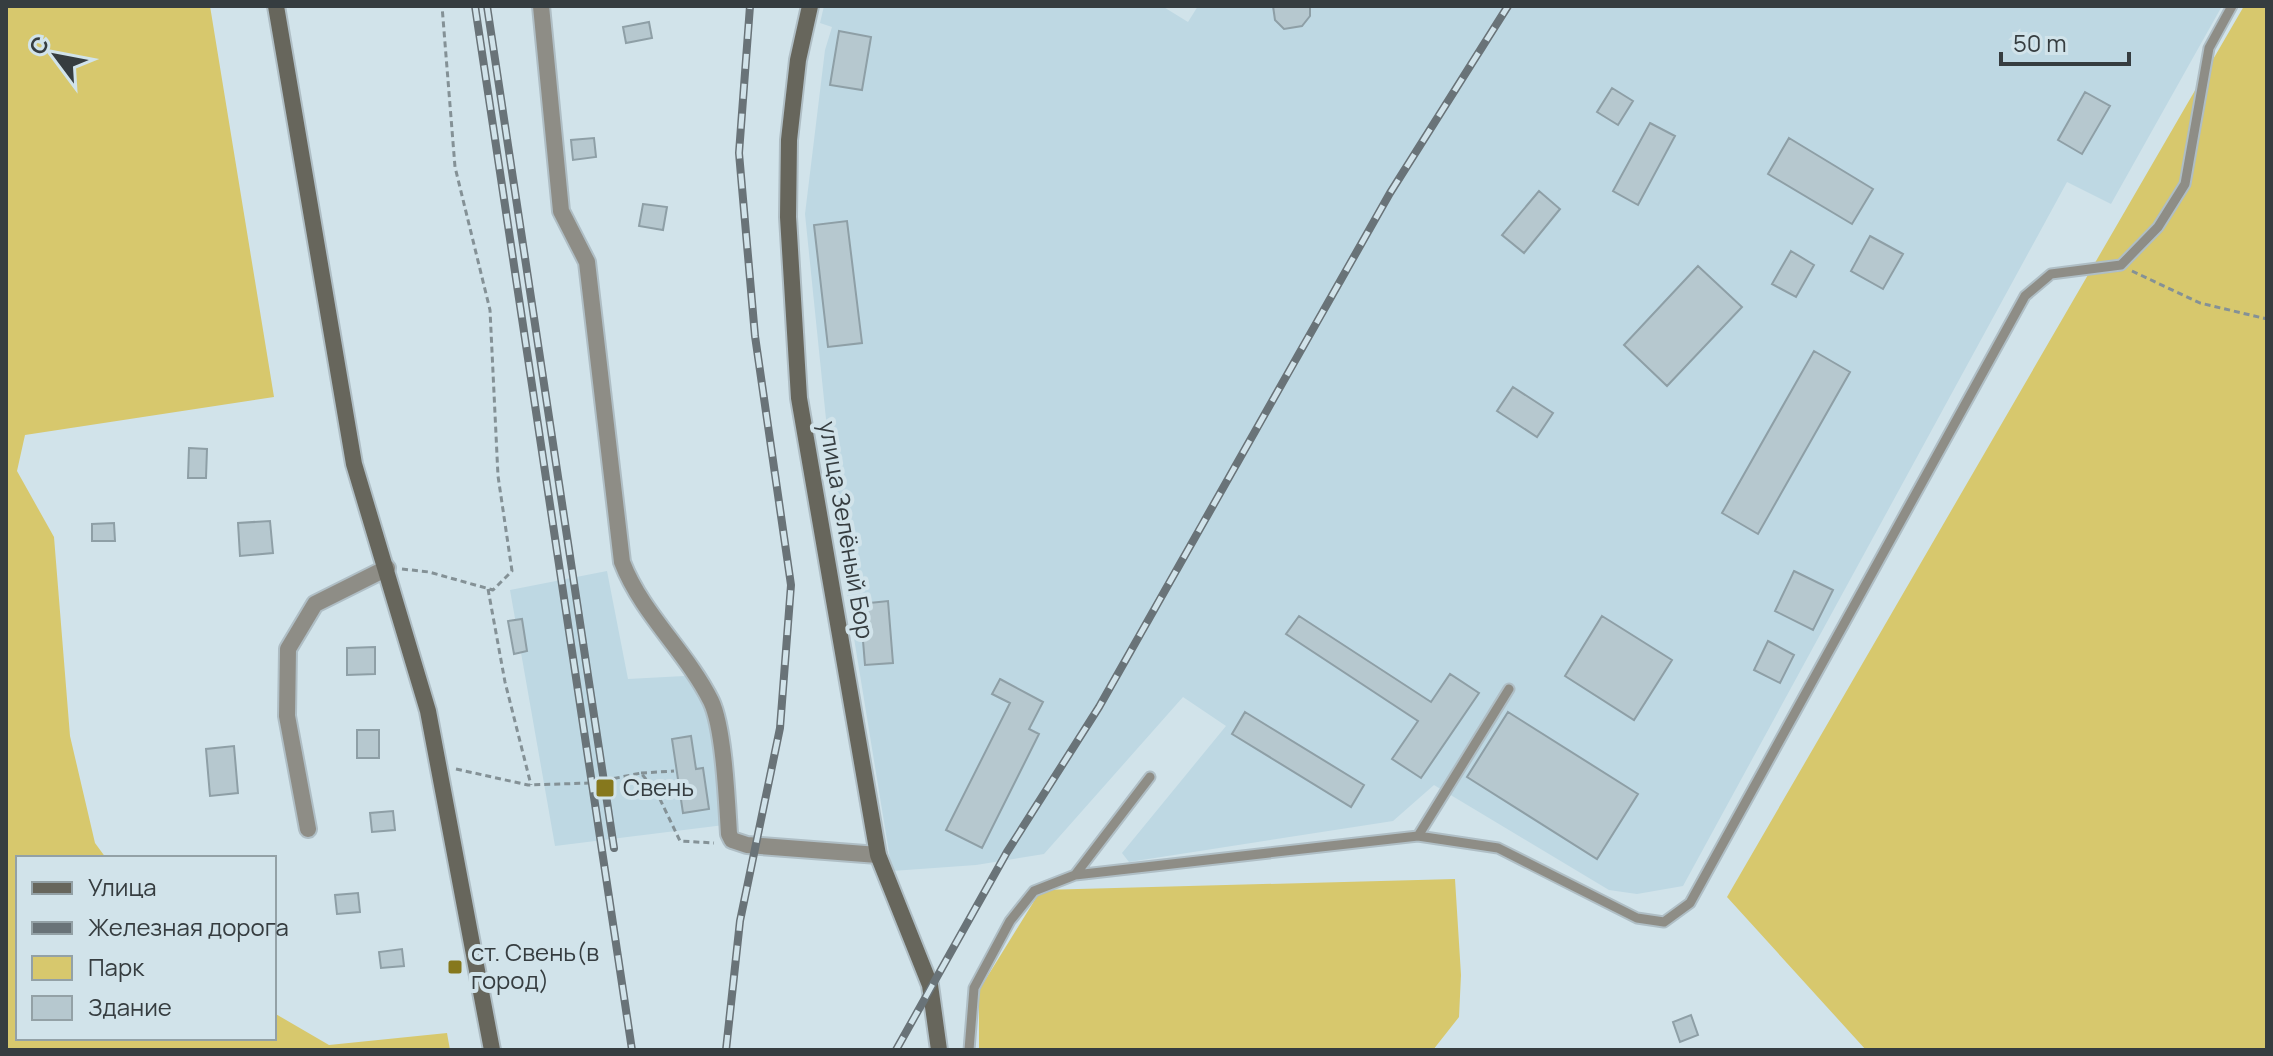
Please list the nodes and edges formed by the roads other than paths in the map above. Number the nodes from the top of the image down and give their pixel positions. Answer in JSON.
{"nodes":[{"id":1,"x":276,"y":6,"type":"edge"},
{"id":2,"x":541,"y":6,"type":"edge"},
{"id":3,"x":810,"y":6,"type":"edge"},
{"id":4,"x":2232,"y":6,"type":"edge"},
{"id":5,"x":387,"y":568,"type":"junction"},
{"id":6,"x":1509,"y":689,"type":"dead end"},
{"id":7,"x":1150,"y":777,"type":"dead end"},
{"id":8,"x":308,"y":829,"type":"dead end"},
{"id":9,"x":1418,"y":836,"type":"junction"},
{"id":10,"x":878,"y":855,"type":"junction"},
{"id":11,"x":1075,"y":875,"type":"junction"},
{"id":12,"x":492,"y":1050,"type":"edge"},
{"id":13,"x":939,"y":1050,"type":"edge"},
{"id":14,"x":969,"y":1050,"type":"edge"}],
"edges":[{"from":1,"to":5,"type":"main road"},
{"from":2,"to":10,"type":"street"},
{"from":3,"to":10,"type":"main road","name":"улица Зелёный Бор"},
{"from":4,"to":9,"type":"lane"},
{"from":5,"to":8,"type":"street"},
{"from":5,"to":12,"type":"main road"},
{"from":6,"to":9,"type":"lane"},
{"from":7,"to":11,"type":"lane"},
{"from":9,"to":11,"type":"lane"},
{"from":10,"to":13,"type":"main road","name":"улица Зелёный Бор"},
{"from":11,"to":14,"type":"lane"}]}
